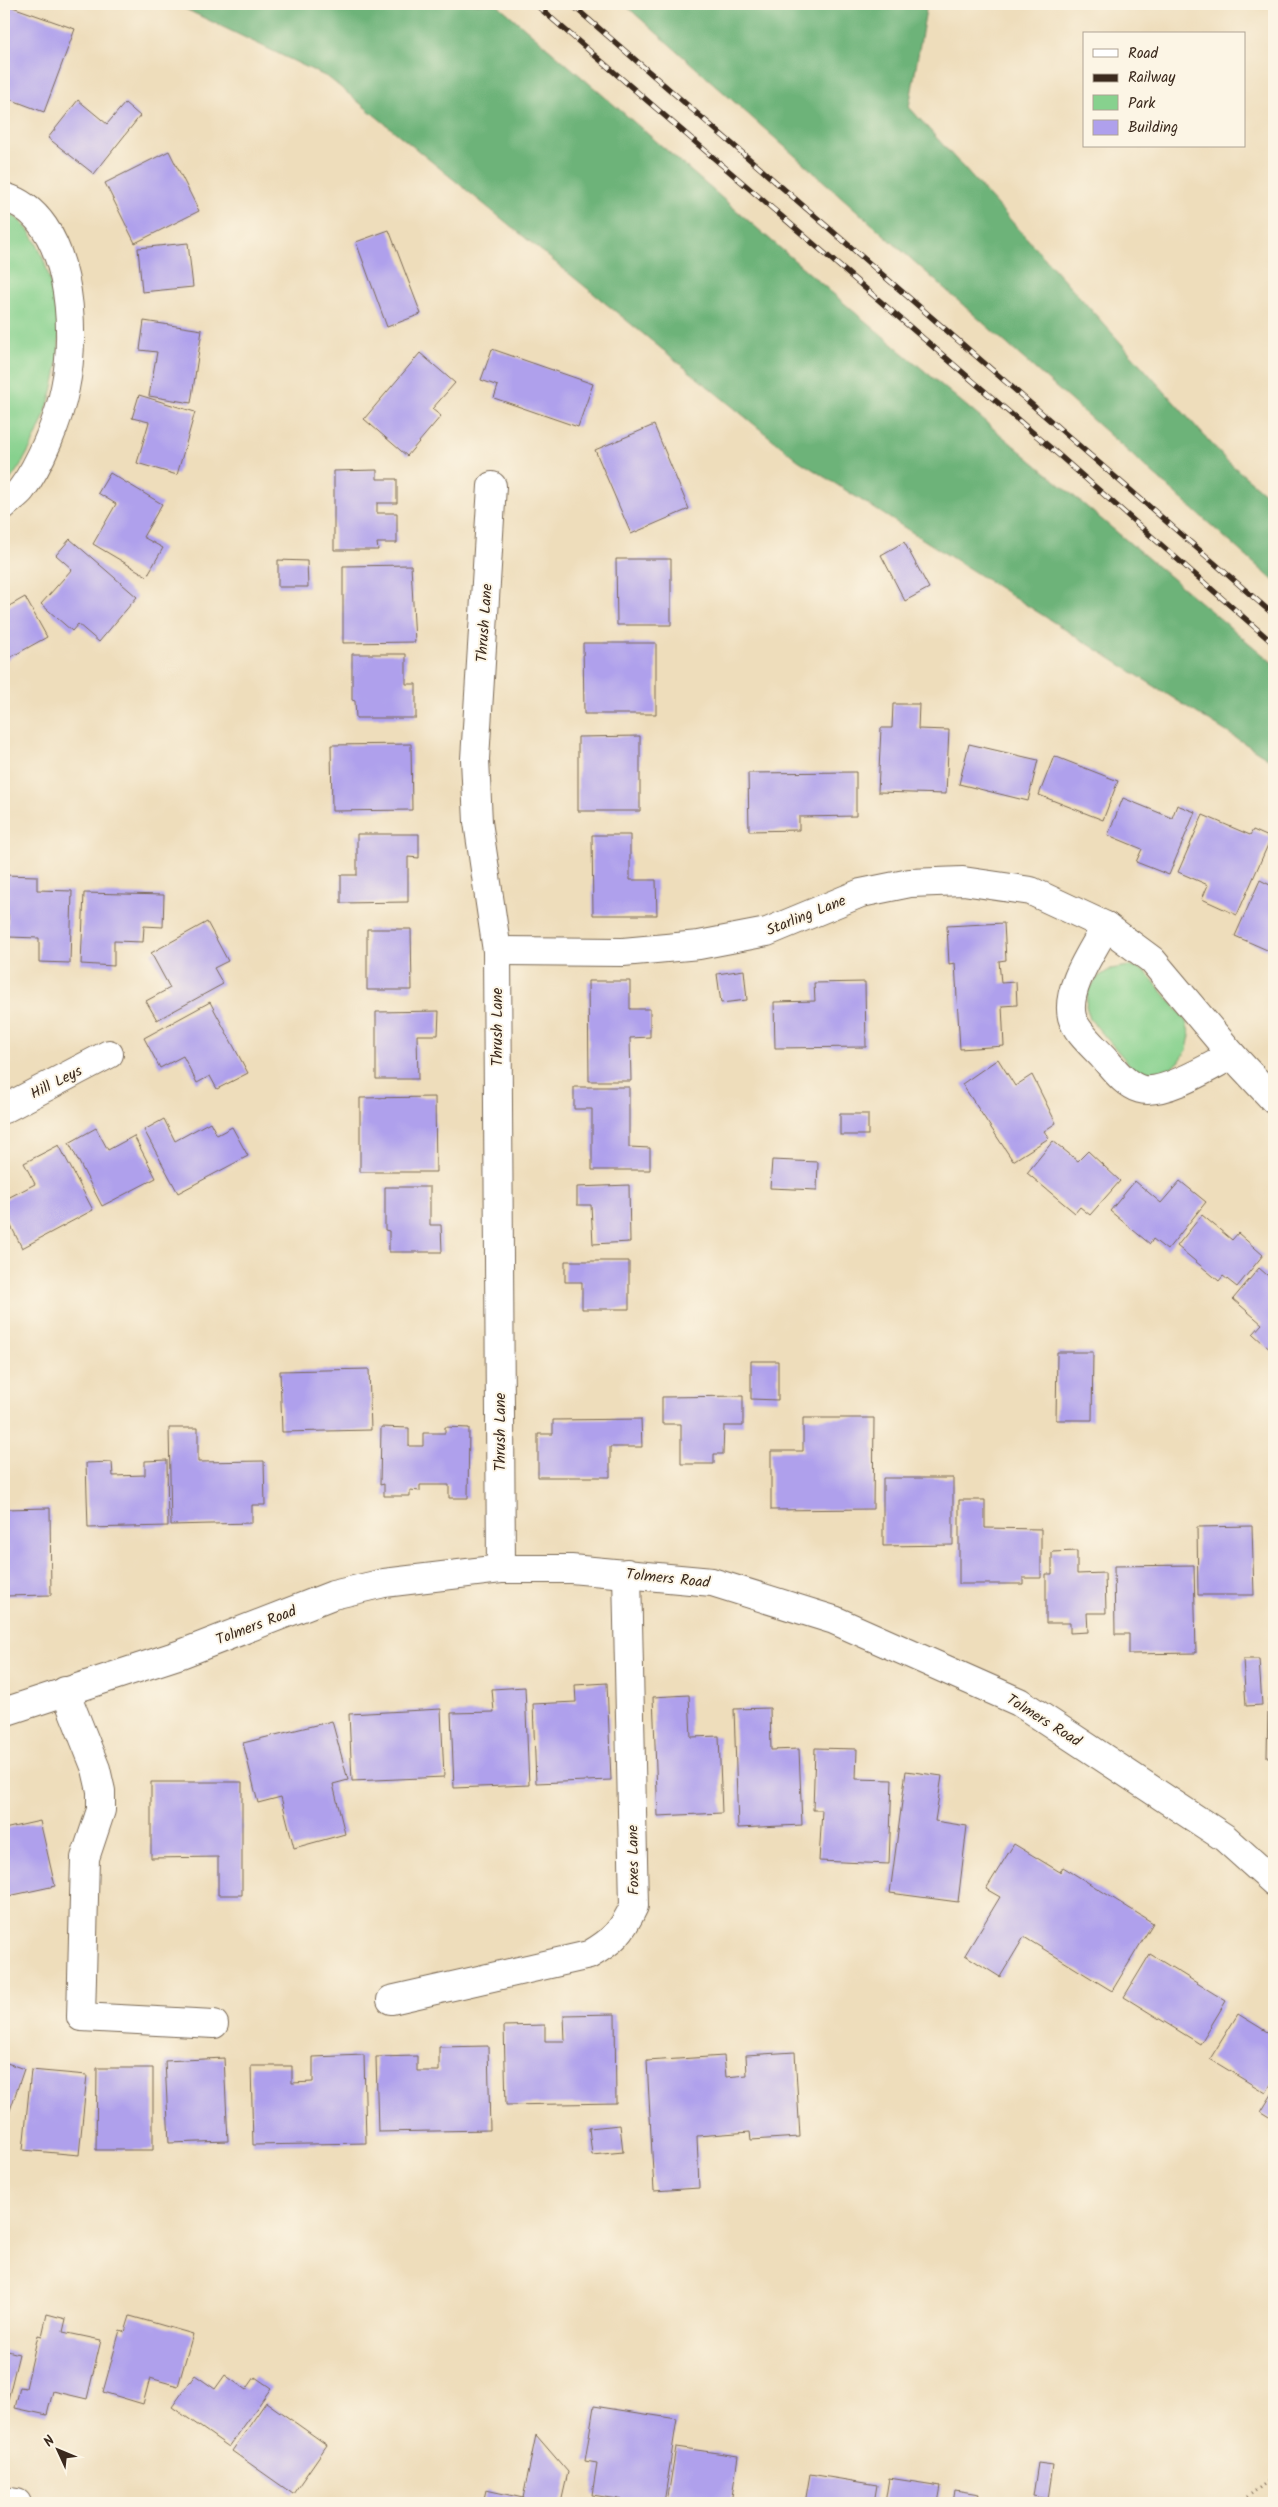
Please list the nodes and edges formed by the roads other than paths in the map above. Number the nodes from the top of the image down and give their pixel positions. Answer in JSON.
{"nodes":[{"id":1,"x":4,"y":197,"type":"edge"},
{"id":2,"x":492,"y":486,"type":"dead end"},
{"id":3,"x":4,"y":505,"type":"edge"},
{"id":4,"x":1106,"y":926,"type":"junction"},
{"id":5,"x":497,"y":951,"type":"junction"},
{"id":6,"x":109,"y":1054,"type":"dead end"},
{"id":7,"x":1232,"y":1055,"type":"junction"},
{"id":8,"x":1274,"y":1100,"type":"edge"},
{"id":9,"x":4,"y":1109,"type":"edge"},
{"id":10,"x":500,"y":1569,"type":"junction"},
{"id":11,"x":627,"y":1573,"type":"junction"},
{"id":12,"x":65,"y":1691,"type":"junction"},
{"id":13,"x":4,"y":1712,"type":"edge"},
{"id":14,"x":1274,"y":1882,"type":"edge"},
{"id":15,"x":391,"y":2000,"type":"dead end"},
{"id":16,"x":214,"y":2024,"type":"dead end"},
{"id":17,"x":4,"y":2501,"type":"edge"},
{"id":18,"x":17,"y":2503,"type":"edge"}],
"edges":[{"from":1,"to":3,"type":"street"},
{"from":2,"to":5,"type":"street","name":"Thrush Lane"},
{"from":4,"to":5,"type":"street","name":"Starling Lane"},
{"from":4,"to":7,"type":"street","name":"Starling Lane"},
{"from":4,"to":7,"type":"street"},
{"from":5,"to":10,"type":"street","name":"Thrush Lane"},
{"from":6,"to":9,"type":"street","name":"Hill Leys"},
{"from":7,"to":8,"type":"street","name":"Starling Lane"},
{"from":10,"to":11,"type":"street","name":"Tolmers Road"},
{"from":10,"to":12,"type":"street","name":"Tolmers Road"},
{"from":11,"to":14,"type":"street","name":"Tolmers Road"},
{"from":11,"to":15,"type":"street","name":"Foxes Lane"},
{"from":12,"to":13,"type":"street","name":"Tolmers Road"},
{"from":12,"to":16,"type":"street"},
{"from":17,"to":18,"type":"street"}]}
